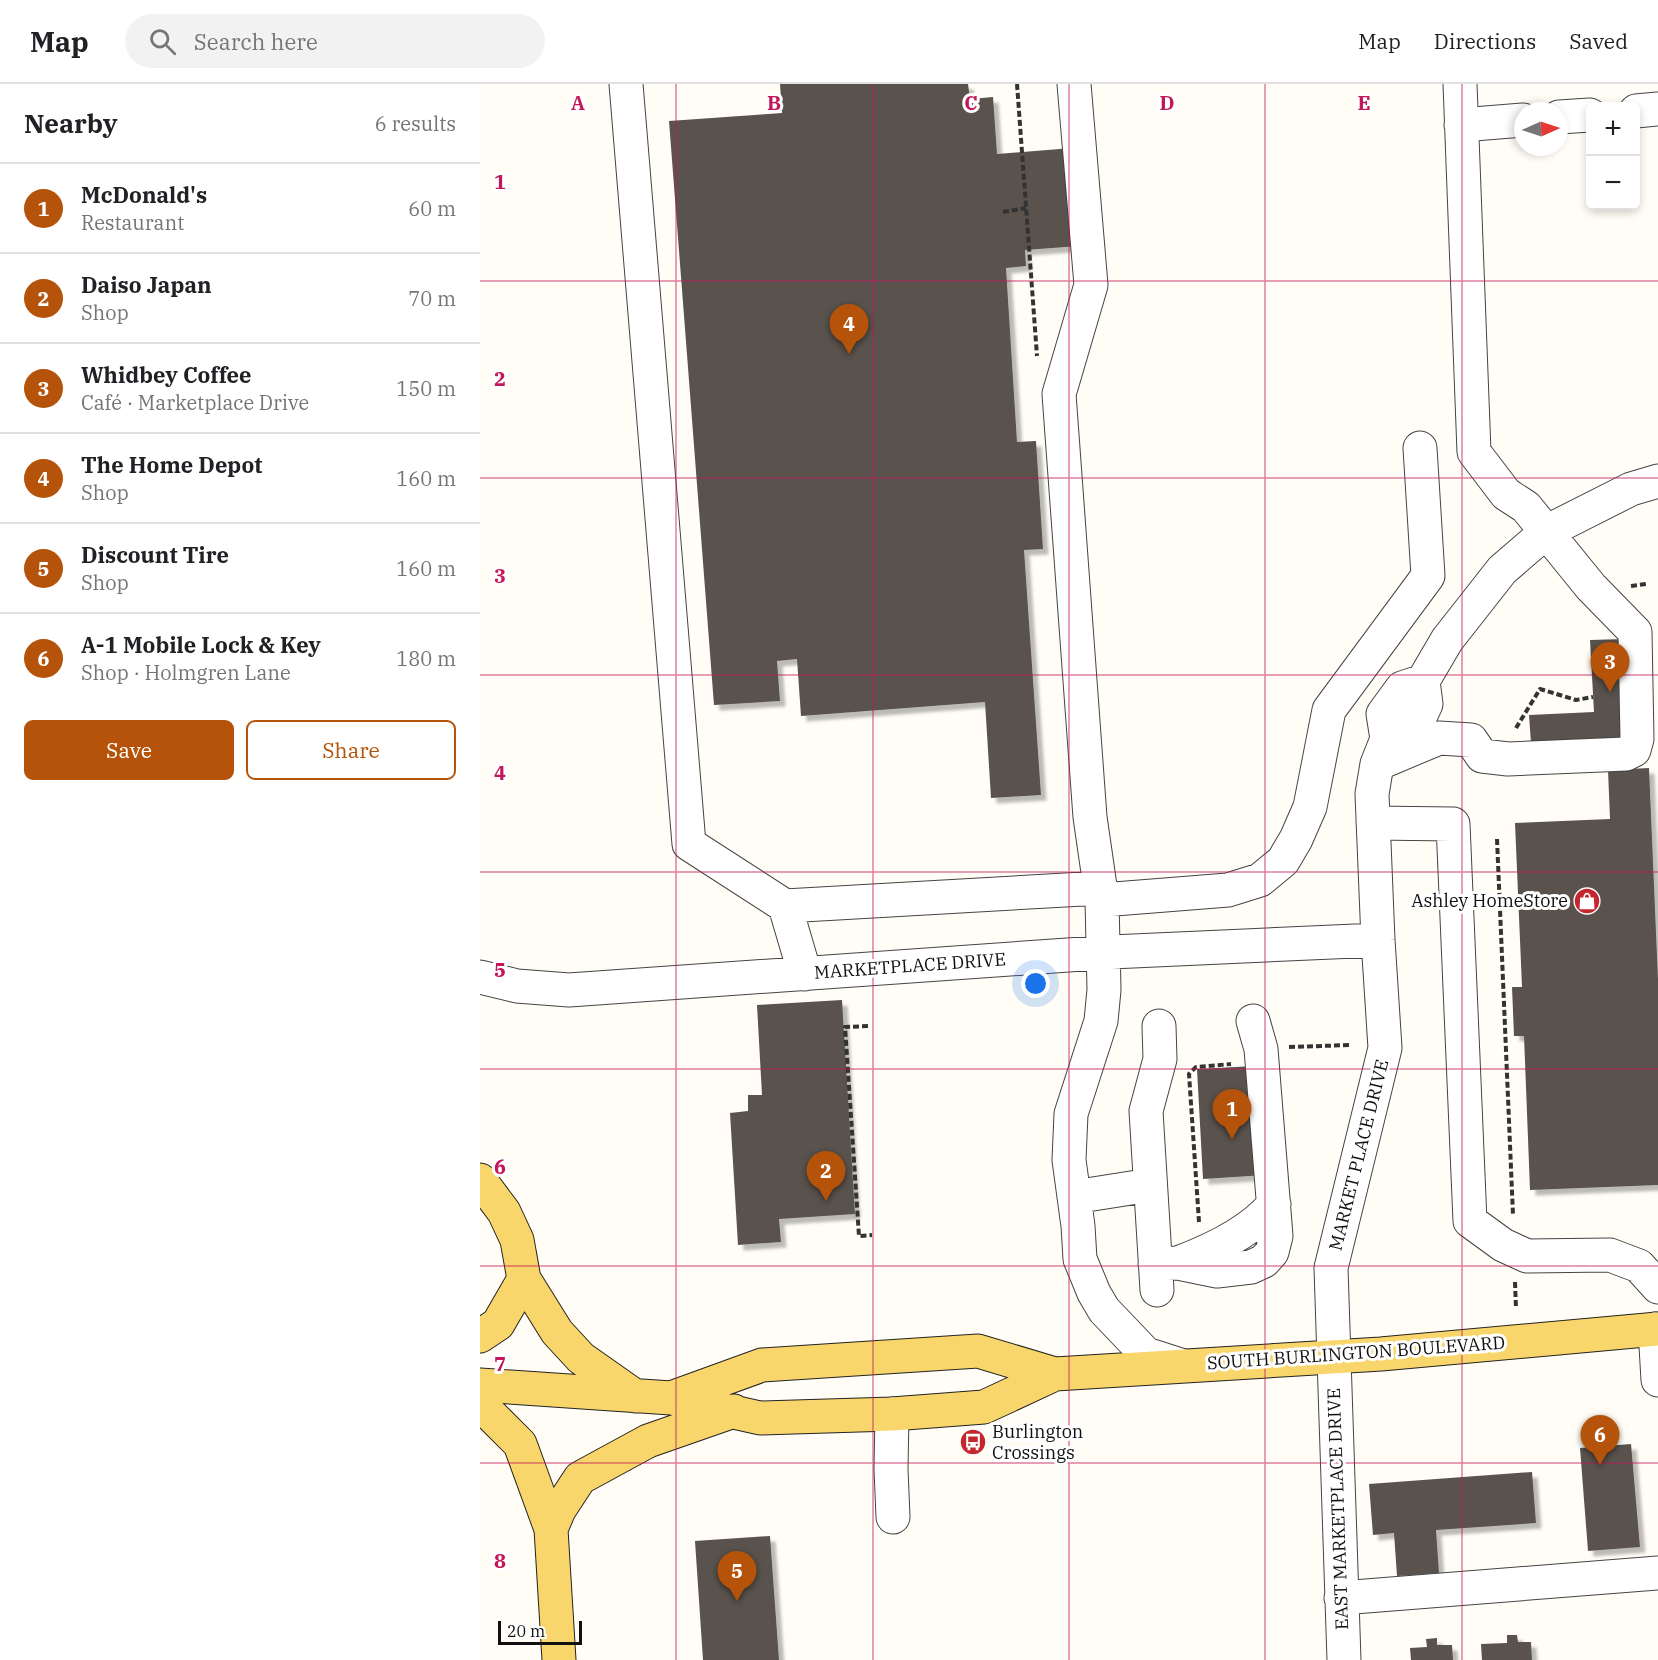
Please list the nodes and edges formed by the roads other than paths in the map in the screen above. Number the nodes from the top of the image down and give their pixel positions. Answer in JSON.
{"nodes":[{"id":1,"x":626,"y":84,"type":"edge"},
{"id":2,"x":1074,"y":84,"type":"edge"},
{"id":3,"x":1460,"y":84,"type":"edge"},
{"id":4,"x":1658,"y":110,"type":"edge"},
{"id":5,"x":1640,"y":111,"type":"edge"},
{"id":6,"x":1586,"y":115,"type":"edge"},
{"id":7,"x":1568,"y":116,"type":"edge"},
{"id":8,"x":1514,"y":121,"type":"edge"},
{"id":9,"x":1461,"y":125,"type":"junction"},
{"id":10,"x":1420,"y":448,"type":"dead end"},
{"id":11,"x":1658,"y":481,"type":"edge"},
{"id":12,"x":1546,"y":532,"type":"junction"},
{"id":13,"x":1382,"y":751,"type":"junction"},
{"id":14,"x":1373,"y":823,"type":"junction"},
{"id":15,"x":1101,"y":894,"type":"junction"},
{"id":16,"x":785,"y":906,"type":"junction"},
{"id":17,"x":1377,"y":940,"type":"junction"},
{"id":18,"x":1103,"y":953,"type":"junction"},
{"id":19,"x":805,"y":974,"type":"junction"},
{"id":20,"x":480,"y":977,"type":"edge"},
{"id":21,"x":1253,"y":1021,"type":"dead end"},
{"id":22,"x":1159,"y":1026,"type":"dead end"},
{"id":23,"x":480,"y":1180,"type":"edge"},
{"id":24,"x":1150,"y":1185,"type":"junction"},
{"id":25,"x":1076,"y":1212,"type":"junction"},
{"id":26,"x":1649,"y":1276,"type":"edge"},
{"id":27,"x":525,"y":1279,"type":"junction"},
{"id":28,"x":1657,"y":1329,"type":"edge"},
{"id":29,"x":480,"y":1336,"type":"edge"},
{"id":30,"x":1333,"y":1357,"type":"junction"},
{"id":31,"x":1180,"y":1365,"type":"junction"},
{"id":32,"x":1054,"y":1374,"type":"junction"},
{"id":33,"x":1658,"y":1380,"type":"edge"},
{"id":34,"x":480,"y":1385,"type":"edge"},
{"id":35,"x":636,"y":1397,"type":"junction"},
{"id":36,"x":671,"y":1398,"type":"junction"},
{"id":37,"x":480,"y":1404,"type":"edge"},
{"id":38,"x":734,"y":1412,"type":"junction"},
{"id":39,"x":892,"y":1414,"type":"junction"},
{"id":40,"x":893,"y":1517,"type":"dead end"},
{"id":41,"x":551,"y":1529,"type":"junction"},
{"id":42,"x":1658,"y":1574,"type":"edge"},
{"id":43,"x":1341,"y":1598,"type":"junction"},
{"id":44,"x":559,"y":1660,"type":"edge"},
{"id":45,"x":1344,"y":1660,"type":"edge"}],
"edges":[{"from":1,"to":16,"type":"street"},
{"from":2,"to":15,"type":"street"},
{"from":3,"to":9,"type":"street"},
{"from":4,"to":5,"type":"street"},
{"from":6,"to":7,"type":"street"},
{"from":8,"to":9,"type":"street"},
{"from":9,"to":12,"type":"street"},
{"from":10,"to":15,"type":"street"},
{"from":11,"to":12,"type":"street"},
{"from":12,"to":13,"type":"street","name":"MARKET PLACE DRIVE"},
{"from":12,"to":13,"type":"street"},
{"from":13,"to":14,"type":"street","name":"MARKET PLACE DRIVE"},
{"from":14,"to":17,"type":"street","name":"MARKET PLACE DRIVE"},
{"from":14,"to":26,"type":"street"},
{"from":15,"to":16,"type":"street"},
{"from":15,"to":18,"type":"street"},
{"from":16,"to":19,"type":"street"},
{"from":17,"to":18,"type":"street","name":"MARKETPLACE DRIVE"},
{"from":17,"to":30,"type":"street","name":"MARKET PLACE DRIVE"},
{"from":18,"to":19,"type":"street","name":"MARKETPLACE DRIVE"},
{"from":18,"to":25,"type":"street"},
{"from":19,"to":20,"type":"street","name":"MARKETPLACE DRIVE"},
{"from":21,"to":24,"type":"street"},
{"from":22,"to":24,"type":"street"},
{"from":23,"to":27,"type":"main road"},
{"from":24,"to":25,"type":"street"},
{"from":25,"to":31,"type":"street"},
{"from":27,"to":29,"type":"main road"},
{"from":27,"to":35,"type":"main road"},
{"from":28,"to":30,"type":"main road","name":"SOUTH BURLINGTON BOULEVARD"},
{"from":28,"to":33,"type":"street"},
{"from":30,"to":31,"type":"main road","name":"SOUTH BURLINGTON BOULEVARD"},
{"from":30,"to":43,"type":"street","name":"EAST MARKETPLACE DRIVE"},
{"from":31,"to":32,"type":"main road","name":"SOUTH BURLINGTON BOULEVARD"},
{"from":32,"to":36,"type":"main road","name":"SOUTH BURLINGTON BOULEVARD"},
{"from":32,"to":39,"type":"main road","name":"SOUTH BURLINGTON BOULEVARD"},
{"from":34,"to":35,"type":"main road","name":"SOUTH BURLINGTON BOULEVARD"},
{"from":35,"to":36,"type":"main road","name":"SOUTH BURLINGTON BOULEVARD"},
{"from":36,"to":38,"type":"main road","name":"SOUTH BURLINGTON BOULEVARD"},
{"from":37,"to":41,"type":"main road"},
{"from":38,"to":39,"type":"main road","name":"SOUTH BURLINGTON BOULEVARD"},
{"from":38,"to":41,"type":"main road"},
{"from":39,"to":40,"type":"street"},
{"from":41,"to":44,"type":"main road"},
{"from":42,"to":43,"type":"street"},
{"from":43,"to":45,"type":"street","name":"EAST MARKETPLACE DRIVE"}]}
